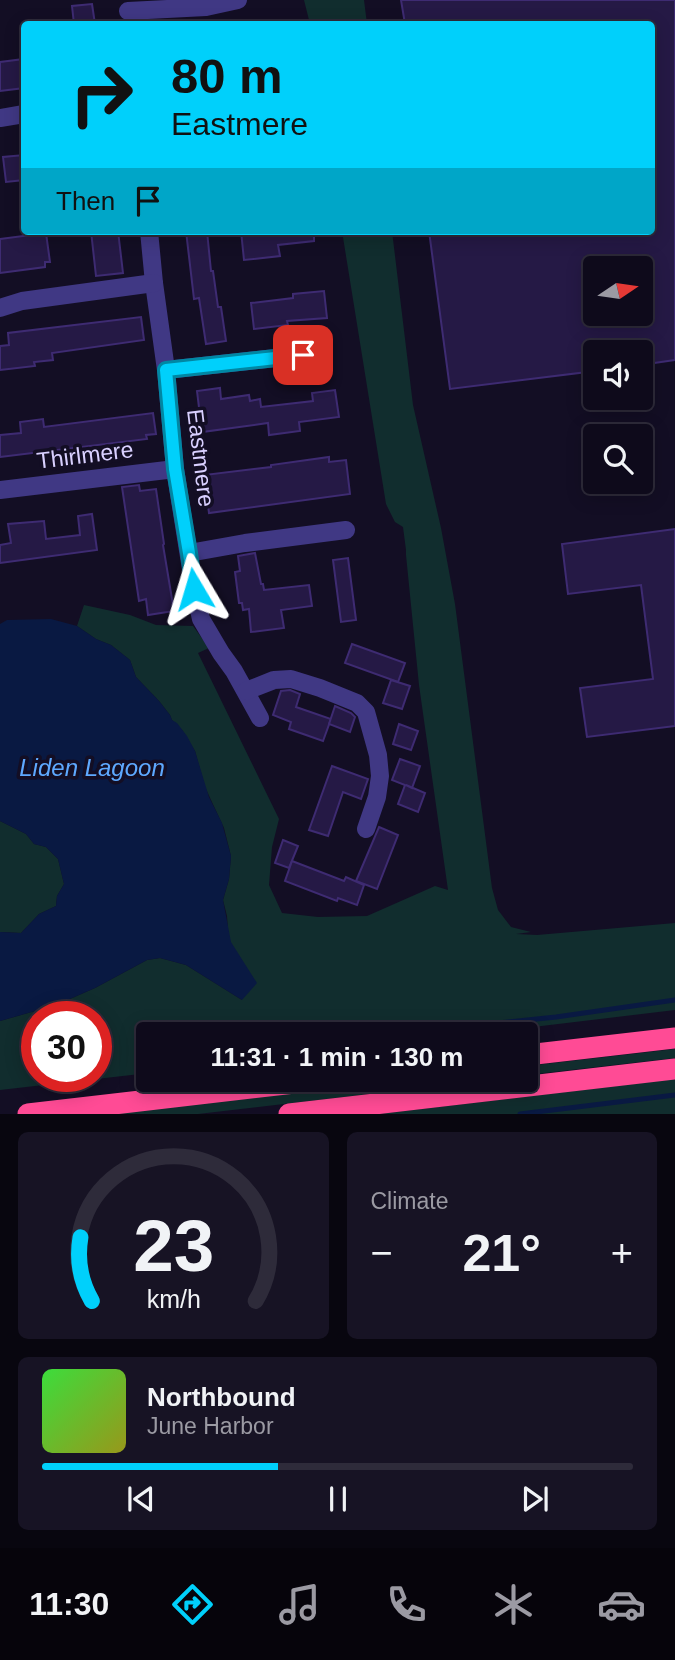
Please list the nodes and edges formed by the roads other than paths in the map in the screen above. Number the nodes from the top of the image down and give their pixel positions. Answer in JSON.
{"nodes":[{"id":1,"x":238,"y":0,"type":"edge"},
{"id":2,"x":128,"y":12,"type":"edge"},
{"id":3,"x":21,"y":114,"type":"edge"},
{"id":4,"x":0,"y":118,"type":"edge"},
{"id":5,"x":149,"y":235,"type":"edge"},
{"id":6,"x":154,"y":284,"type":"junction"},
{"id":7,"x":0,"y":308,"type":"edge"},
{"id":8,"x":303,"y":355,"type":"dead end"},
{"id":9,"x":166,"y":370,"type":"junction"},
{"id":10,"x":175,"y":469,"type":"junction"},
{"id":11,"x":0,"y":490,"type":"edge"},
{"id":12,"x":346,"y":530,"type":"dead end"},
{"id":13,"x":189,"y":553,"type":"junction"},
{"id":14,"x":246,"y":691,"type":"junction"},
{"id":15,"x":260,"y":718,"type":"dead end"},
{"id":16,"x":366,"y":829,"type":"dead end"},
{"id":17,"x":675,"y":1038,"type":"edge"},
{"id":18,"x":538,"y":1054,"type":"edge"},
{"id":19,"x":675,"y":1069,"type":"edge"},
{"id":20,"x":218,"y":1092,"type":"edge"},
{"id":21,"x":28,"y":1114,"type":"edge"},
{"id":22,"x":289,"y":1114,"type":"edge"}],
"edges":[{"from":1,"to":2,"type":"street"},
{"from":3,"to":4,"type":"street"},
{"from":5,"to":6,"type":"street","name":"Eastmere"},
{"from":6,"to":7,"type":"street"},
{"from":6,"to":9,"type":"street","name":"Eastmere"},
{"from":8,"to":9,"type":"street"},
{"from":9,"to":10,"type":"street","name":"Eastmere"},
{"from":10,"to":11,"type":"street","name":"Thirlmere"},
{"from":10,"to":13,"type":"street","name":"Eastmere"},
{"from":12,"to":13,"type":"street"},
{"from":13,"to":14,"type":"street","name":"Eastmere"},
{"from":14,"to":15,"type":"street","name":"Eastmere"},
{"from":14,"to":16,"type":"street"},
{"from":17,"to":18,"type":"highway"},
{"from":19,"to":22,"type":"highway"},
{"from":20,"to":21,"type":"highway"}]}
